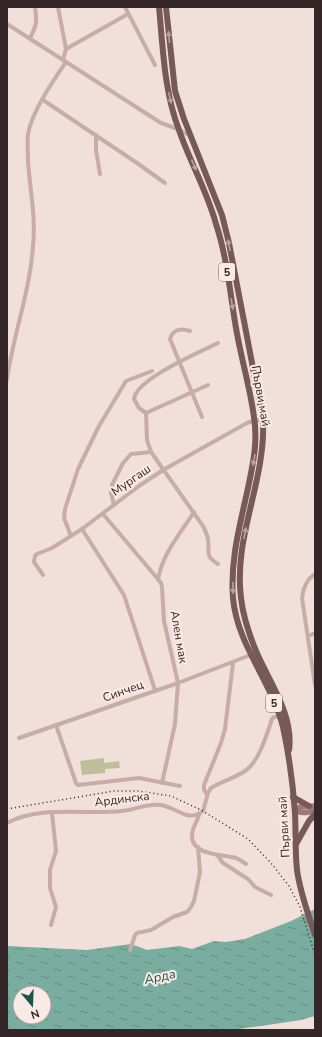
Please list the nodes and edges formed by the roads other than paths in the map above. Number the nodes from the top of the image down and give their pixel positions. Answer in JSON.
{"nodes":[{"id":1,"x":35,"y":7,"type":"edge"},
{"id":2,"x":58,"y":7,"type":"edge"},
{"id":3,"x":125,"y":7,"type":"edge"},
{"id":4,"x":159,"y":7,"type":"edge"},
{"id":5,"x":166,"y":7,"type":"edge"},
{"id":6,"x":128,"y":14,"type":"junction"},
{"id":7,"x":7,"y":24,"type":"edge"},
{"id":8,"x":30,"y":38,"type":"junction"},
{"id":9,"x":66,"y":49,"type":"junction"},
{"id":10,"x":65,"y":61,"type":"junction"},
{"id":11,"x":155,"y":65,"type":"dead end"},
{"id":12,"x":43,"y":100,"type":"junction"},
{"id":13,"x":178,"y":130,"type":"junction"},
{"id":14,"x":96,"y":135,"type":"junction"},
{"id":15,"x":191,"y":136,"type":"junction"},
{"id":16,"x":100,"y":174,"type":"dead end"},
{"id":17,"x":164,"y":183,"type":"dead end"},
{"id":18,"x":190,"y":331,"type":"dead end"},
{"id":19,"x":218,"y":343,"type":"dead end"},
{"id":20,"x":180,"y":362,"type":"junction"},
{"id":21,"x":152,"y":371,"type":"dead end"},
{"id":22,"x":7,"y":380,"type":"edge"},
{"id":23,"x":208,"y":384,"type":"dead end"},
{"id":24,"x":192,"y":391,"type":"junction"},
{"id":25,"x":146,"y":413,"type":"junction"},
{"id":26,"x":202,"y":418,"type":"dead end"},
{"id":27,"x":263,"y":420,"type":"junction"},
{"id":28,"x":255,"y":421,"type":"junction"},
{"id":29,"x":151,"y":452,"type":"junction"},
{"id":30,"x":163,"y":470,"type":"junction"},
{"id":31,"x":114,"y":504,"type":"junction"},
{"id":32,"x":194,"y":512,"type":"junction"},
{"id":33,"x":103,"y":514,"type":"junction"},
{"id":34,"x":82,"y":529,"type":"junction"},
{"id":35,"x":71,"y":536,"type":"junction"},
{"id":36,"x":218,"y":564,"type":"dead end"},
{"id":37,"x":315,"y":574,"type":"edge"},
{"id":38,"x":43,"y":575,"type":"dead end"},
{"id":39,"x":158,"y":580,"type":"junction"},
{"id":40,"x":315,"y":633,"type":"edge"},
{"id":41,"x":308,"y":636,"type":"junction"},
{"id":42,"x":254,"y":654,"type":"junction"},
{"id":43,"x":233,"y":663,"type":"junction"},
{"id":44,"x":178,"y":683,"type":"junction"},
{"id":45,"x":315,"y":685,"type":"edge"},
{"id":46,"x":155,"y":690,"type":"junction"},
{"id":47,"x":280,"y":717,"type":"junction"},
{"id":48,"x":56,"y":725,"type":"junction"},
{"id":49,"x":19,"y":738,"type":"dead end"},
{"id":50,"x":289,"y":754,"type":"junction"},
{"id":51,"x":162,"y":783,"type":"junction"},
{"id":52,"x":180,"y":786,"type":"dead end"},
{"id":53,"x":207,"y":794,"type":"junction"},
{"id":54,"x":293,"y":797,"type":"junction"},
{"id":55,"x":312,"y":806,"type":"edge"},
{"id":56,"x":295,"y":810,"type":"junction"},
{"id":57,"x":315,"y":810,"type":"edge"},
{"id":58,"x":52,"y":813,"type":"junction"},
{"id":59,"x":199,"y":814,"type":"junction"},
{"id":60,"x":315,"y":814,"type":"edge"},
{"id":61,"x":7,"y":823,"type":"edge"},
{"id":62,"x":295,"y":846,"type":"junction"},
{"id":63,"x":198,"y":848,"type":"junction"},
{"id":64,"x":218,"y":856,"type":"junction"},
{"id":65,"x":246,"y":864,"type":"dead end"},
{"id":66,"x":271,"y":895,"type":"dead end"},
{"id":67,"x":51,"y":925,"type":"dead end"},
{"id":68,"x":315,"y":935,"type":"edge"},
{"id":69,"x":130,"y":950,"type":"dead end"}],
"edges":[{"from":1,"to":8,"type":"street"},
{"from":2,"to":9,"type":"street"},
{"from":3,"to":6,"type":"street"},
{"from":4,"to":13,"type":"main road","name":"Първи май","number":"5","one_way":true},
{"from":15,"to":5,"type":"main road","name":"Първи май","number":"5","one_way":true},
{"from":6,"to":9,"type":"street"},
{"from":6,"to":11,"type":"street"},
{"from":7,"to":8,"type":"street"},
{"from":8,"to":10,"type":"street"},
{"from":9,"to":10,"type":"street"},
{"from":10,"to":12,"type":"street"},
{"from":10,"to":13,"type":"street"},
{"from":12,"to":14,"type":"street"},
{"from":12,"to":22,"type":"street"},
{"from":13,"to":15,"type":"street"},
{"from":13,"to":28,"type":"main road","name":"Първи май","number":"5","one_way":true},
{"from":14,"to":16,"type":"street"},
{"from":14,"to":17,"type":"street"},
{"from":27,"to":15,"type":"main road","name":"Първи май","number":"5","one_way":true},
{"from":18,"to":20,"type":"street"},
{"from":19,"to":20,"type":"street"},
{"from":20,"to":24,"type":"street"},
{"from":20,"to":25,"type":"street"},
{"from":21,"to":35,"type":"street"},
{"from":23,"to":24,"type":"street"},
{"from":24,"to":25,"type":"street"},
{"from":24,"to":26,"type":"street"},
{"from":25,"to":29,"type":"street"},
{"from":27,"to":28,"type":"street","name":"Мургаш"},
{"from":42,"to":27,"type":"main road","name":"Първи май","number":"5","one_way":true},
{"from":28,"to":30,"type":"street","name":"Мургаш"},
{"from":28,"to":42,"type":"main road","name":"Първи май","number":"5","one_way":true},
{"from":29,"to":30,"type":"street"},
{"from":29,"to":31,"type":"street"},
{"from":30,"to":31,"type":"street","name":"Мургаш"},
{"from":30,"to":32,"type":"street"},
{"from":31,"to":33,"type":"street","name":"Мургаш"},
{"from":32,"to":36,"type":"street"},
{"from":32,"to":39,"type":"street"},
{"from":33,"to":34,"type":"street","name":"Мургаш"},
{"from":33,"to":39,"type":"street","name":"Ален мак"},
{"from":34,"to":35,"type":"street","name":"Мургаш"},
{"from":34,"to":46,"type":"street"},
{"from":35,"to":38,"type":"street","name":"Мургаш"},
{"from":37,"to":41,"type":"street"},
{"from":39,"to":44,"type":"street","name":"Ален мак"},
{"from":40,"to":41,"type":"street"},
{"from":41,"to":45,"type":"street"},
{"from":42,"to":43,"type":"street","name":"Синчец"},
{"from":42,"to":47,"type":"main road","name":"Първи май","number":"5"},
{"from":42,"to":50,"type":"main road","name":"Първи май","number":"5"},
{"from":43,"to":44,"type":"street","name":"Синчец"},
{"from":43,"to":53,"type":"street"},
{"from":44,"to":46,"type":"street","name":"Синчец"},
{"from":44,"to":51,"type":"street","name":"Ален мак"},
{"from":46,"to":48,"type":"street","name":"Синчец"},
{"from":47,"to":50,"type":"main road","name":"Първи май","number":"5"},
{"from":47,"to":53,"type":"street"},
{"from":48,"to":49,"type":"street","name":"Синчец"},
{"from":48,"to":51,"type":"street"},
{"from":50,"to":54,"type":"main road","name":"Първи май","number":"5"},
{"from":51,"to":52,"type":"street"},
{"from":53,"to":59,"type":"street"},
{"from":54,"to":55,"type":"main road"},
{"from":54,"to":56,"type":"main road","name":"Първи май","number":"5"},
{"from":55,"to":56,"type":"main road"},
{"from":56,"to":57,"type":"main road"},
{"from":56,"to":62,"type":"main road","name":"Първи май","number":"5"},
{"from":58,"to":59,"type":"street","name":"Ардинска"},
{"from":58,"to":61,"type":"street","name":"Ардинска"},
{"from":58,"to":67,"type":"street"},
{"from":59,"to":63,"type":"street"},
{"from":60,"to":62,"type":"main road"},
{"from":62,"to":68,"type":"main road","name":"Първи май","number":"5"},
{"from":63,"to":64,"type":"street"},
{"from":63,"to":69,"type":"street"},
{"from":64,"to":65,"type":"street"},
{"from":64,"to":66,"type":"street"}]}
